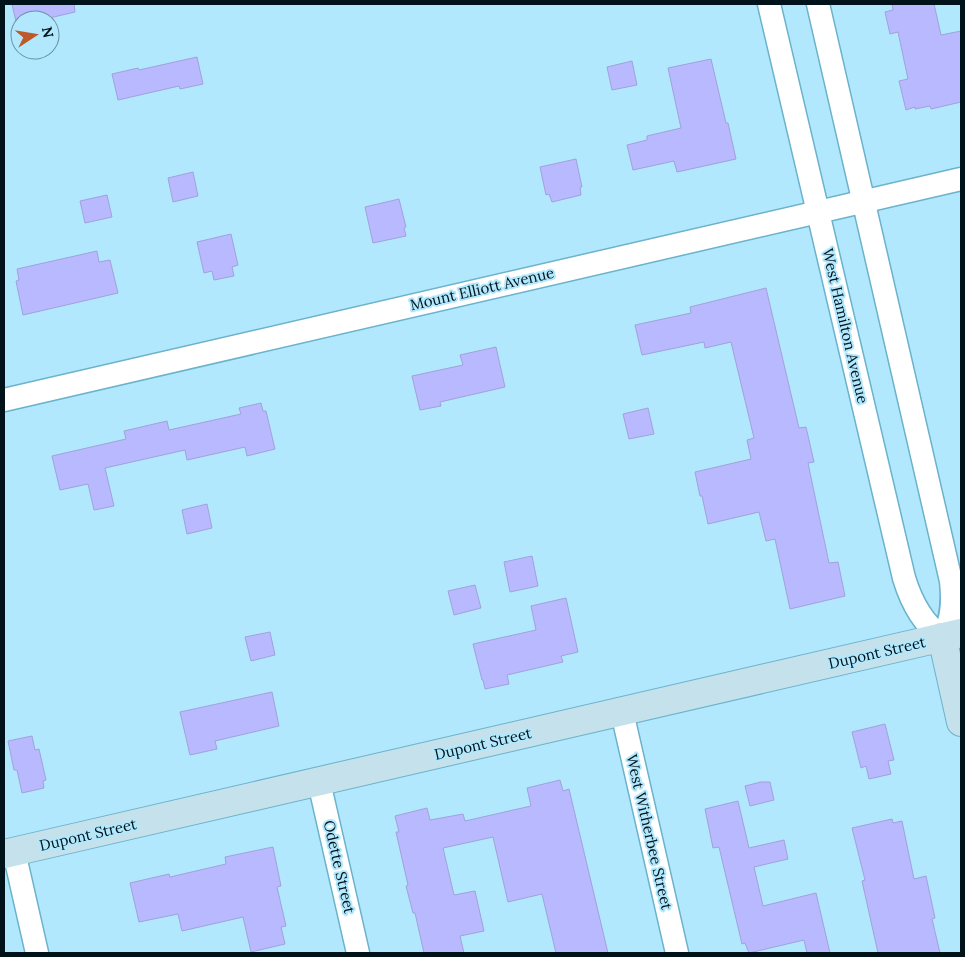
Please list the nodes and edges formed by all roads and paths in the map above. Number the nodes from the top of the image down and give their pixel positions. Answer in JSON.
{"nodes":[{"id":1,"x":769,"y":4,"type":"edge"},
{"id":2,"x":818,"y":4,"type":"edge"},
{"id":3,"x":961,"y":179,"type":"edge"},
{"id":4,"x":864,"y":201,"type":"junction"},
{"id":5,"x":818,"y":212,"type":"junction"},
{"id":6,"x":4,"y":400,"type":"edge"},
{"id":7,"x":952,"y":635,"type":"edge"},
{"id":8,"x":622,"y":712,"type":"junction"},
{"id":9,"x":961,"y":722,"type":"edge"},
{"id":10,"x":319,"y":782,"type":"junction"},
{"id":11,"x":9,"y":853,"type":"edge"},
{"id":12,"x":37,"y":953,"type":"edge"},
{"id":13,"x":358,"y":953,"type":"edge"},
{"id":14,"x":677,"y":953,"type":"edge"}],
"edges":[{"from":1,"to":5,"type":"street","name":"West Hamilton Avenue"},
{"from":2,"to":4,"type":"street"},
{"from":3,"to":4,"type":"street","name":"Mount Elliott Avenue"},
{"from":4,"to":5,"type":"street","name":"Mount Elliott Avenue"},
{"from":4,"to":7,"type":"street"},
{"from":5,"to":6,"type":"street","name":"Mount Elliott Avenue"},
{"from":5,"to":7,"type":"street","name":"West Hamilton Avenue"},
{"from":7,"to":8,"type":"street","name":"Dupont Street"},
{"from":7,"to":9,"type":"street"},
{"from":8,"to":10,"type":"street","name":"Dupont Street"},
{"from":8,"to":14,"type":"street","name":"West Witherbee Street"},
{"from":10,"to":11,"type":"street","name":"Dupont Street"},
{"from":10,"to":13,"type":"street","name":"Odette Street"},
{"from":11,"to":12,"type":"street"}]}
